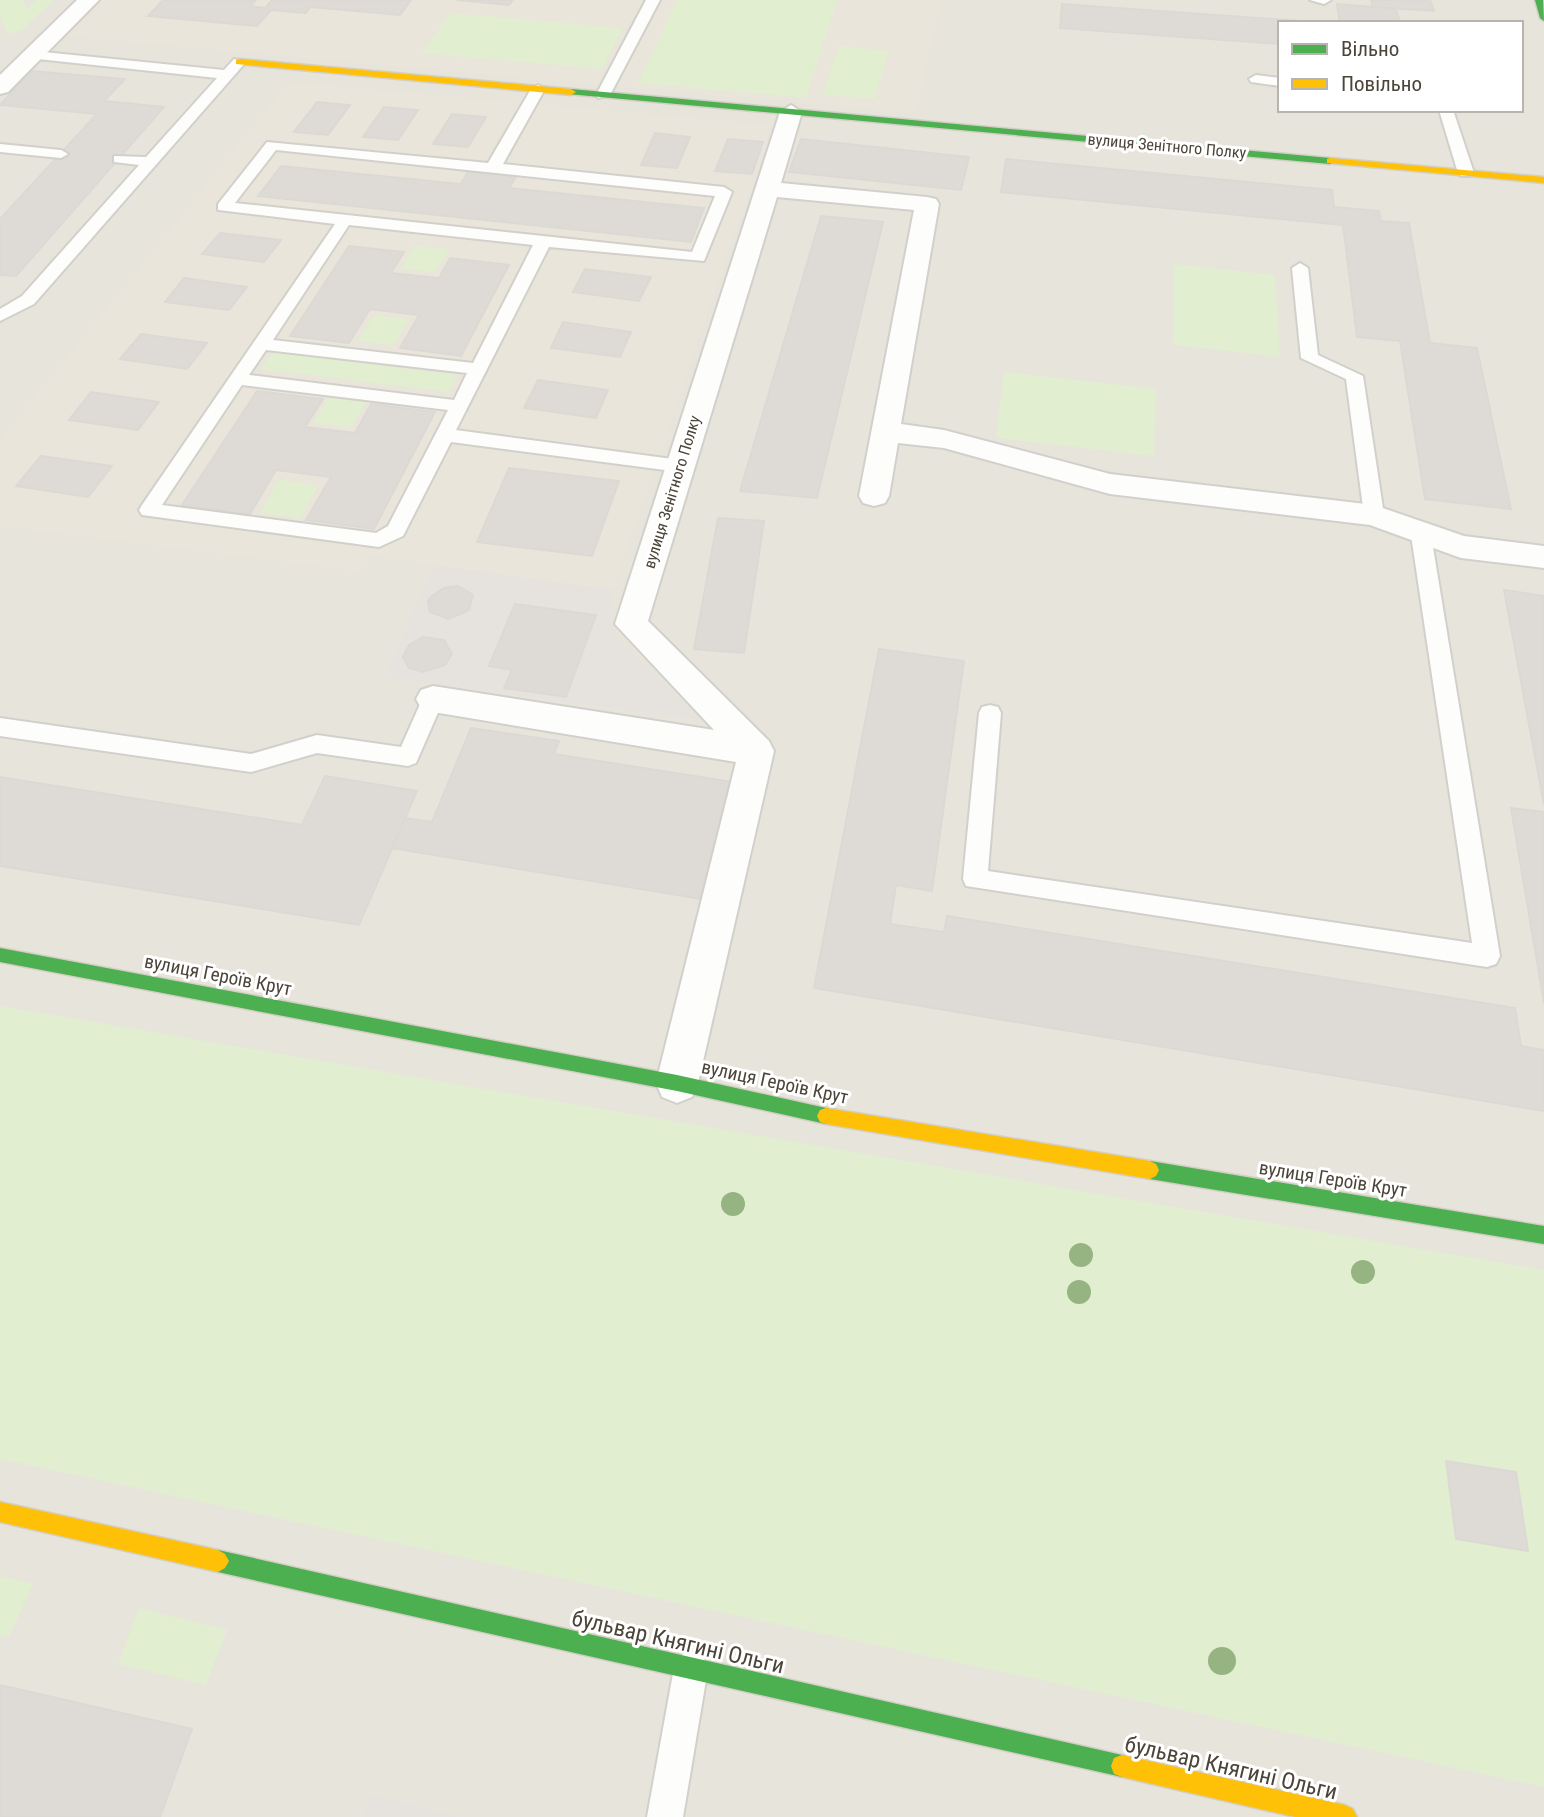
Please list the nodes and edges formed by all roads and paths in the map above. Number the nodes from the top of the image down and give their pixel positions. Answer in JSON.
{"nodes":[{"id":1,"x":89,"y":0,"type":"edge"},
{"id":2,"x":653,"y":0,"type":"edge"},
{"id":3,"x":1317,"y":0,"type":"edge"},
{"id":4,"x":1324,"y":0,"type":"edge"},
{"id":5,"x":1539,"y":0,"type":"edge"},
{"id":6,"x":1544,"y":18,"type":"edge"},
{"id":7,"x":33,"y":55,"type":"junction"},
{"id":8,"x":239,"y":62,"type":"joint"},
{"id":9,"x":228,"y":75,"type":"junction"},
{"id":10,"x":1256,"y":79,"type":"dead end"},
{"id":11,"x":1278,"y":82,"type":"edge"},
{"id":12,"x":0,"y":87,"type":"edge"},
{"id":13,"x":538,"y":89,"type":"junction"},
{"id":14,"x":603,"y":95,"type":"junction"},
{"id":15,"x":791,"y":112,"type":"junction"},
{"id":16,"x":1447,"y":112,"type":"edge"},
{"id":17,"x":0,"y":148,"type":"edge"},
{"id":18,"x":61,"y":153,"type":"dead end"},
{"id":19,"x":118,"y":159,"type":"dead end"},
{"id":20,"x":150,"y":162,"type":"junction"},
{"id":21,"x":493,"y":168,"type":"junction"},
{"id":22,"x":1466,"y":173,"type":"junction"},
{"id":23,"x":1544,"y":180,"type":"edge"},
{"id":24,"x":766,"y":189,"type":"junction"},
{"id":25,"x":345,"y":220,"type":"junction"},
{"id":26,"x":543,"y":242,"type":"junction"},
{"id":27,"x":1300,"y":268,"type":"dead end"},
{"id":28,"x":0,"y":316,"type":"edge"},
{"id":29,"x":261,"y":344,"type":"junction"},
{"id":30,"x":478,"y":369,"type":"junction"},
{"id":31,"x":237,"y":379,"type":"junction"},
{"id":32,"x":459,"y":406,"type":"junction"},
{"id":33,"x":886,"y":432,"type":"junction"},
{"id":34,"x":445,"y":435,"type":"junction"},
{"id":35,"x":680,"y":466,"type":"junction"},
{"id":36,"x":874,"y":496,"type":"dead end"},
{"id":37,"x":1374,"y":515,"type":"junction"},
{"id":38,"x":1421,"y":535,"type":"junction"},
{"id":39,"x":1544,"y":557,"type":"edge"},
{"id":40,"x":433,"y":699,"type":"joint"},
{"id":41,"x":990,"y":713,"type":"dead end"},
{"id":42,"x":0,"y":727,"type":"edge"},
{"id":43,"x":757,"y":751,"type":"junction"},
{"id":44,"x":0,"y":955,"type":"edge"},
{"id":45,"x":677,"y":1083,"type":"junction"},
{"id":46,"x":1544,"y":1235,"type":"edge"},
{"id":47,"x":0,"y":1512,"type":"edge"},
{"id":48,"x":691,"y":1668,"type":"junction"},
{"id":49,"x":665,"y":1817,"type":"edge"},
{"id":50,"x":1345,"y":1817,"type":"edge"}],
"edges":[{"from":1,"to":7,"type":"street"},
{"from":2,"to":14,"type":"lane"},
{"from":3,"to":4,"type":"lane"},
{"from":5,"to":6,"type":"street"},
{"from":7,"to":9,"type":"lane"},
{"from":7,"to":12,"type":"street"},
{"from":8,"to":9,"type":"lane"},
{"from":8,"to":13,"type":"street","name":"вулиця Зенітного Полку"},
{"from":9,"to":20,"type":"lane"},
{"from":10,"to":11,"type":"lane"},
{"from":13,"to":14,"type":"street","name":"вулиця Зенітного Полку"},
{"from":13,"to":21,"type":"lane"},
{"from":14,"to":15,"type":"street","name":"вулиця Зенітного Полку"},
{"from":15,"to":22,"type":"street","name":"вулиця Зенітного Полку"},
{"from":15,"to":24,"type":"street","name":"вулиця Зенітного Полку"},
{"from":16,"to":22,"type":"lane"},
{"from":17,"to":18,"type":"lane"},
{"from":19,"to":20,"type":"lane"},
{"from":20,"to":28,"type":"lane"},
{"from":21,"to":25,"type":"lane"},
{"from":21,"to":26,"type":"lane"},
{"from":22,"to":23,"type":"street","name":"вулиця Зенітного Полку"},
{"from":24,"to":33,"type":"street"},
{"from":24,"to":35,"type":"street","name":"вулиця Зенітного Полку"},
{"from":25,"to":26,"type":"lane"},
{"from":25,"to":29,"type":"lane"},
{"from":26,"to":30,"type":"lane"},
{"from":27,"to":37,"type":"lane"},
{"from":29,"to":30,"type":"lane"},
{"from":29,"to":31,"type":"lane"},
{"from":30,"to":32,"type":"lane"},
{"from":31,"to":32,"type":"lane"},
{"from":31,"to":34,"type":"lane"},
{"from":32,"to":34,"type":"lane"},
{"from":33,"to":36,"type":"street"},
{"from":33,"to":37,"type":"street"},
{"from":34,"to":35,"type":"lane"},
{"from":35,"to":43,"type":"street","name":"вулиця Зенітного Полку"},
{"from":37,"to":38,"type":"street"},
{"from":38,"to":39,"type":"street"},
{"from":38,"to":41,"type":"lane"},
{"from":40,"to":42,"type":"lane"},
{"from":40,"to":43,"type":"street"},
{"from":43,"to":45,"type":"street"},
{"from":44,"to":45,"type":"street","name":"вулиця Героїв Крут"},
{"from":45,"to":46,"type":"street","name":"вулиця Героїв Крут"},
{"from":47,"to":48,"type":"street","name":"бульвар Княгині Ольги"},
{"from":48,"to":49,"type":"lane"},
{"from":48,"to":50,"type":"street","name":"бульвар Княгині Ольги"}]}
